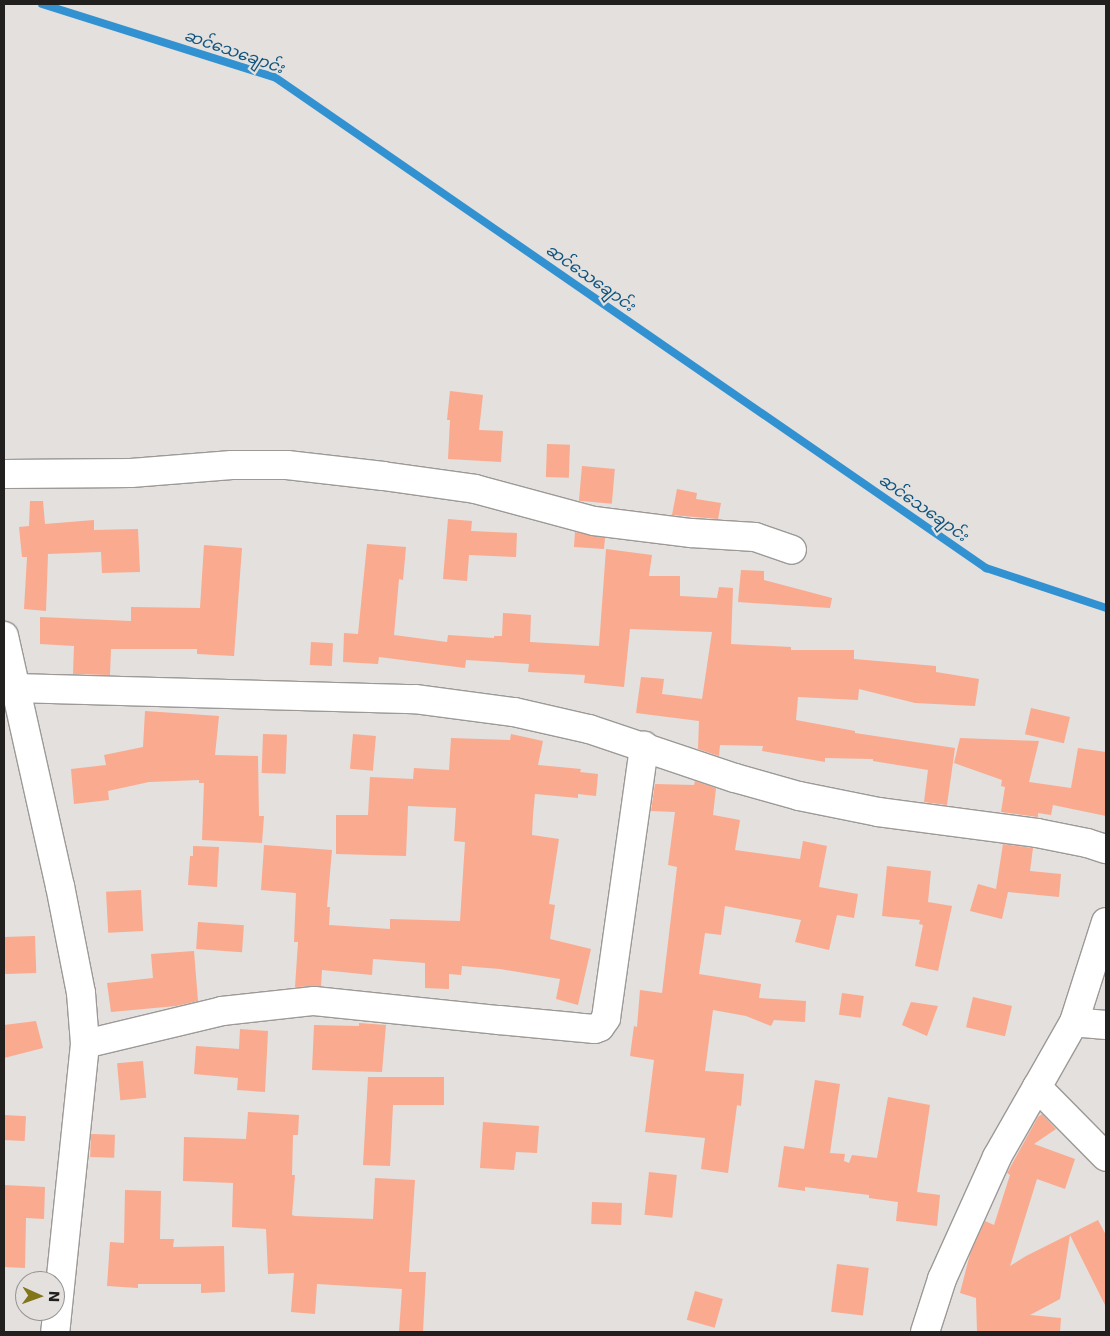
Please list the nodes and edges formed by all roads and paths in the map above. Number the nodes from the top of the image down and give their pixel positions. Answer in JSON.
{"nodes":[{"id":1,"x":4,"y":474,"type":"edge"},
{"id":2,"x":792,"y":550,"type":"dead end"},
{"id":3,"x":4,"y":636,"type":"edge"},
{"id":4,"x":15,"y":688,"type":"junction"},
{"id":5,"x":644,"y":746,"type":"junction"},
{"id":6,"x":1106,"y":849,"type":"edge"},
{"id":7,"x":1106,"y":922,"type":"edge"},
{"id":8,"x":1074,"y":1022,"type":"junction"},
{"id":9,"x":1106,"y":1026,"type":"edge"},
{"id":10,"x":85,"y":1044,"type":"junction"},
{"id":11,"x":1037,"y":1086,"type":"junction"},
{"id":12,"x":1106,"y":1157,"type":"edge"},
{"id":13,"x":55,"y":1332,"type":"edge"},
{"id":14,"x":925,"y":1332,"type":"edge"}],
"edges":[{"from":1,"to":2,"type":"street"},
{"from":3,"to":4,"type":"street"},
{"from":4,"to":5,"type":"street"},
{"from":4,"to":10,"type":"street"},
{"from":5,"to":6,"type":"street"},
{"from":5,"to":10,"type":"street"},
{"from":7,"to":8,"type":"street"},
{"from":8,"to":9,"type":"street"},
{"from":8,"to":11,"type":"street"},
{"from":10,"to":13,"type":"street"},
{"from":11,"to":12,"type":"street"},
{"from":11,"to":14,"type":"street"}]}
